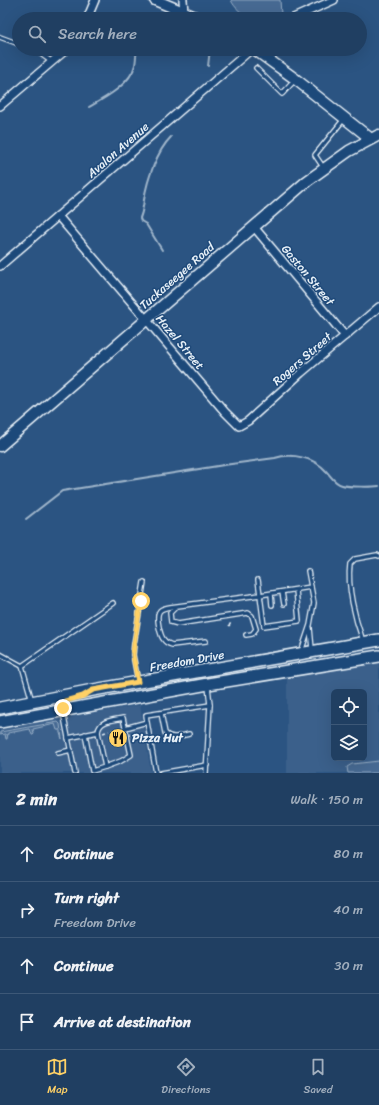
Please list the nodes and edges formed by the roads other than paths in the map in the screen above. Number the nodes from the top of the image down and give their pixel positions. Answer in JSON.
{"nodes":[{"id":1,"x":95,"y":0,"type":"edge"},
{"id":2,"x":155,"y":0,"type":"edge"},
{"id":3,"x":183,"y":0,"type":"edge"},
{"id":4,"x":334,"y":0,"type":"edge"},
{"id":5,"x":90,"y":12,"type":"edge"},
{"id":6,"x":184,"y":12,"type":"joint"},
{"id":7,"x":307,"y":12,"type":"edge"},
{"id":8,"x":0,"y":37,"type":"edge"},
{"id":9,"x":12,"y":41,"type":"edge"},
{"id":10,"x":44,"y":56,"type":"edge"},
{"id":11,"x":58,"y":56,"type":"edge"},
{"id":12,"x":243,"y":56,"type":"edge"},
{"id":13,"x":264,"y":56,"type":"edge"},
{"id":14,"x":52,"y":62,"type":"junction"},
{"id":15,"x":256,"y":68,"type":"dead end"},
{"id":16,"x":296,"y":79,"type":"junction"},
{"id":17,"x":0,"y":106,"type":"edge"},
{"id":18,"x":345,"y":118,"type":"junction"},
{"id":19,"x":375,"y":137,"type":"edge"},
{"id":20,"x":324,"y":168,"type":"junction"},
{"id":21,"x":58,"y":216,"type":"junction"},
{"id":22,"x":254,"y":227,"type":"junction"},
{"id":23,"x":0,"y":266,"type":"edge"},
{"id":24,"x":379,"y":307,"type":"edge"},
{"id":25,"x":147,"y":319,"type":"junction"},
{"id":26,"x":345,"y":336,"type":"junction"},
{"id":27,"x":239,"y":426,"type":"joint"},
{"id":28,"x":0,"y":446,"type":"edge"},
{"id":29,"x":379,"y":556,"type":"edge"},
{"id":30,"x":308,"y":571,"type":"dead end"},
{"id":31,"x":258,"y":580,"type":"dead end"},
{"id":32,"x":144,"y":582,"type":"dead end"},
{"id":33,"x":311,"y":587,"type":"junction"},
{"id":34,"x":296,"y":590,"type":"junction"},
{"id":35,"x":282,"y":592,"type":"junction"},
{"id":36,"x":271,"y":594,"type":"junction"},
{"id":37,"x":260,"y":595,"type":"junction"},
{"id":38,"x":113,"y":603,"type":"dead end"},
{"id":39,"x":284,"y":604,"type":"dead end"},
{"id":40,"x":272,"y":605,"type":"dead end"},
{"id":41,"x":176,"y":607,"type":"junction"},
{"id":42,"x":286,"y":618,"type":"dead end"},
{"id":43,"x":286,"y":623,"type":"junction"},
{"id":44,"x":310,"y":625,"type":"junction"},
{"id":45,"x":246,"y":635,"type":"dead end"},
{"id":46,"x":379,"y":640,"type":"edge"},
{"id":47,"x":206,"y":641,"type":"dead end"},
{"id":48,"x":364,"y":643,"type":"junction"},
{"id":49,"x":312,"y":652,"type":"junction"},
{"id":50,"x":0,"y":654,"type":"edge"},
{"id":51,"x":300,"y":654,"type":"junction"},
{"id":52,"x":379,"y":656,"type":"edge"},
{"id":53,"x":22,"y":666,"type":"junction"},
{"id":54,"x":314,"y":667,"type":"junction"},
{"id":55,"x":138,"y":682,"type":"junction"},
{"id":56,"x":208,"y":684,"type":"junction"},
{"id":57,"x":93,"y":690,"type":"junction"},
{"id":58,"x":32,"y":703,"type":"junction"},
{"id":59,"x":210,"y":705,"type":"junction"},
{"id":60,"x":0,"y":708,"type":"edge"},
{"id":61,"x":63,"y":711,"type":"junction"},
{"id":62,"x":161,"y":713,"type":"junction"},
{"id":63,"x":0,"y":722,"type":"edge"},
{"id":64,"x":147,"y":722,"type":"junction"},
{"id":65,"x":125,"y":728,"type":"junction"},
{"id":66,"x":98,"y":732,"type":"junction"},
{"id":67,"x":85,"y":734,"type":"junction"},
{"id":68,"x":189,"y":734,"type":"dead end"},
{"id":69,"x":68,"y":738,"type":"junction"},
{"id":70,"x":71,"y":750,"type":"junction"},
{"id":71,"x":58,"y":753,"type":"dead end"},
{"id":72,"x":207,"y":765,"type":"junction"},
{"id":73,"x":105,"y":767,"type":"junction"},
{"id":74,"x":75,"y":773,"type":"edge"},
{"id":75,"x":156,"y":773,"type":"edge"},
{"id":76,"x":161,"y":773,"type":"edge"},
{"id":77,"x":206,"y":773,"type":"edge"}],
"edges":[{"from":1,"to":5,"type":"street"},
{"from":2,"to":6,"type":"main road"},
{"from":3,"to":6,"type":"street"},
{"from":4,"to":7,"type":"street"},
{"from":8,"to":9,"type":"lane"},
{"from":10,"to":14,"type":"lane"},
{"from":11,"to":14,"type":"street"},
{"from":12,"to":21,"type":"street","name":"Avalon Avenue"},
{"from":13,"to":16,"type":"main road"},
{"from":14,"to":17,"type":"street"},
{"from":15,"to":16,"type":"lane"},
{"from":16,"to":18,"type":"main road"},
{"from":18,"to":19,"type":"main road"},
{"from":18,"to":20,"type":"lane"},
{"from":19,"to":20,"type":"main road","name":"Tuckaseegee Road"},
{"from":20,"to":22,"type":"main road","name":"Tuckaseegee Road"},
{"from":21,"to":23,"type":"street","name":"Avalon Avenue"},
{"from":21,"to":25,"type":"street","name":"Hazel Street"},
{"from":22,"to":25,"type":"main road","name":"Tuckaseegee Road"},
{"from":22,"to":26,"type":"street","name":"Gaston Street"},
{"from":24,"to":26,"type":"street","name":"Rogers Street"},
{"from":25,"to":27,"type":"street","name":"Hazel Street"},
{"from":25,"to":28,"type":"main road","name":"Tuckaseegee Road"},
{"from":26,"to":27,"type":"street","name":"Rogers Street"},
{"from":29,"to":48,"type":"lane"},
{"from":30,"to":33,"type":"lane"},
{"from":31,"to":37,"type":"lane"},
{"from":32,"to":55,"type":"lane"},
{"from":33,"to":34,"type":"lane"},
{"from":33,"to":44,"type":"lane"},
{"from":34,"to":35,"type":"lane"},
{"from":34,"to":43,"type":"lane"},
{"from":35,"to":36,"type":"lane"},
{"from":35,"to":39,"type":"lane"},
{"from":36,"to":37,"type":"lane"},
{"from":36,"to":40,"type":"lane"},
{"from":37,"to":41,"type":"lane"},
{"from":37,"to":43,"type":"lane"},
{"from":38,"to":53,"type":"lane"},
{"from":41,"to":45,"type":"lane"},
{"from":41,"to":47,"type":"lane"},
{"from":42,"to":43,"type":"lane"},
{"from":44,"to":49,"type":"lane"},
{"from":44,"to":51,"type":"lane"},
{"from":46,"to":48,"type":"main road","name":"Freedom Drive"},
{"from":48,"to":49,"type":"main road","name":"Freedom Drive"},
{"from":49,"to":51,"type":"main road","name":"Freedom Drive"},
{"from":49,"to":54,"type":"main road"},
{"from":50,"to":53,"type":"lane"},
{"from":51,"to":55,"type":"main road","name":"Freedom Drive"},
{"from":52,"to":54,"type":"main road"},
{"from":53,"to":58,"type":"lane"},
{"from":54,"to":56,"type":"main road"},
{"from":55,"to":57,"type":"main road","name":"Freedom Drive"},
{"from":56,"to":59,"type":"lane"},
{"from":56,"to":61,"type":"main road"},
{"from":57,"to":58,"type":"main road","name":"Freedom Drive"},
{"from":57,"to":61,"type":"main road"},
{"from":58,"to":60,"type":"main road","name":"Freedom Drive"},
{"from":59,"to":62,"type":"lane"},
{"from":59,"to":72,"type":"lane"},
{"from":61,"to":63,"type":"main road"},
{"from":61,"to":69,"type":"lane"},
{"from":62,"to":64,"type":"lane"},
{"from":62,"to":68,"type":"lane"},
{"from":64,"to":65,"type":"lane"},
{"from":64,"to":75,"type":"lane"},
{"from":65,"to":66,"type":"lane"},
{"from":65,"to":73,"type":"lane"},
{"from":66,"to":67,"type":"lane"},
{"from":66,"to":73,"type":"lane"},
{"from":67,"to":69,"type":"lane"},
{"from":67,"to":73,"type":"lane"},
{"from":69,"to":70,"type":"lane"},
{"from":70,"to":71,"type":"lane"},
{"from":70,"to":74,"type":"lane"},
{"from":72,"to":76,"type":"lane"},
{"from":72,"to":77,"type":"lane"}]}
